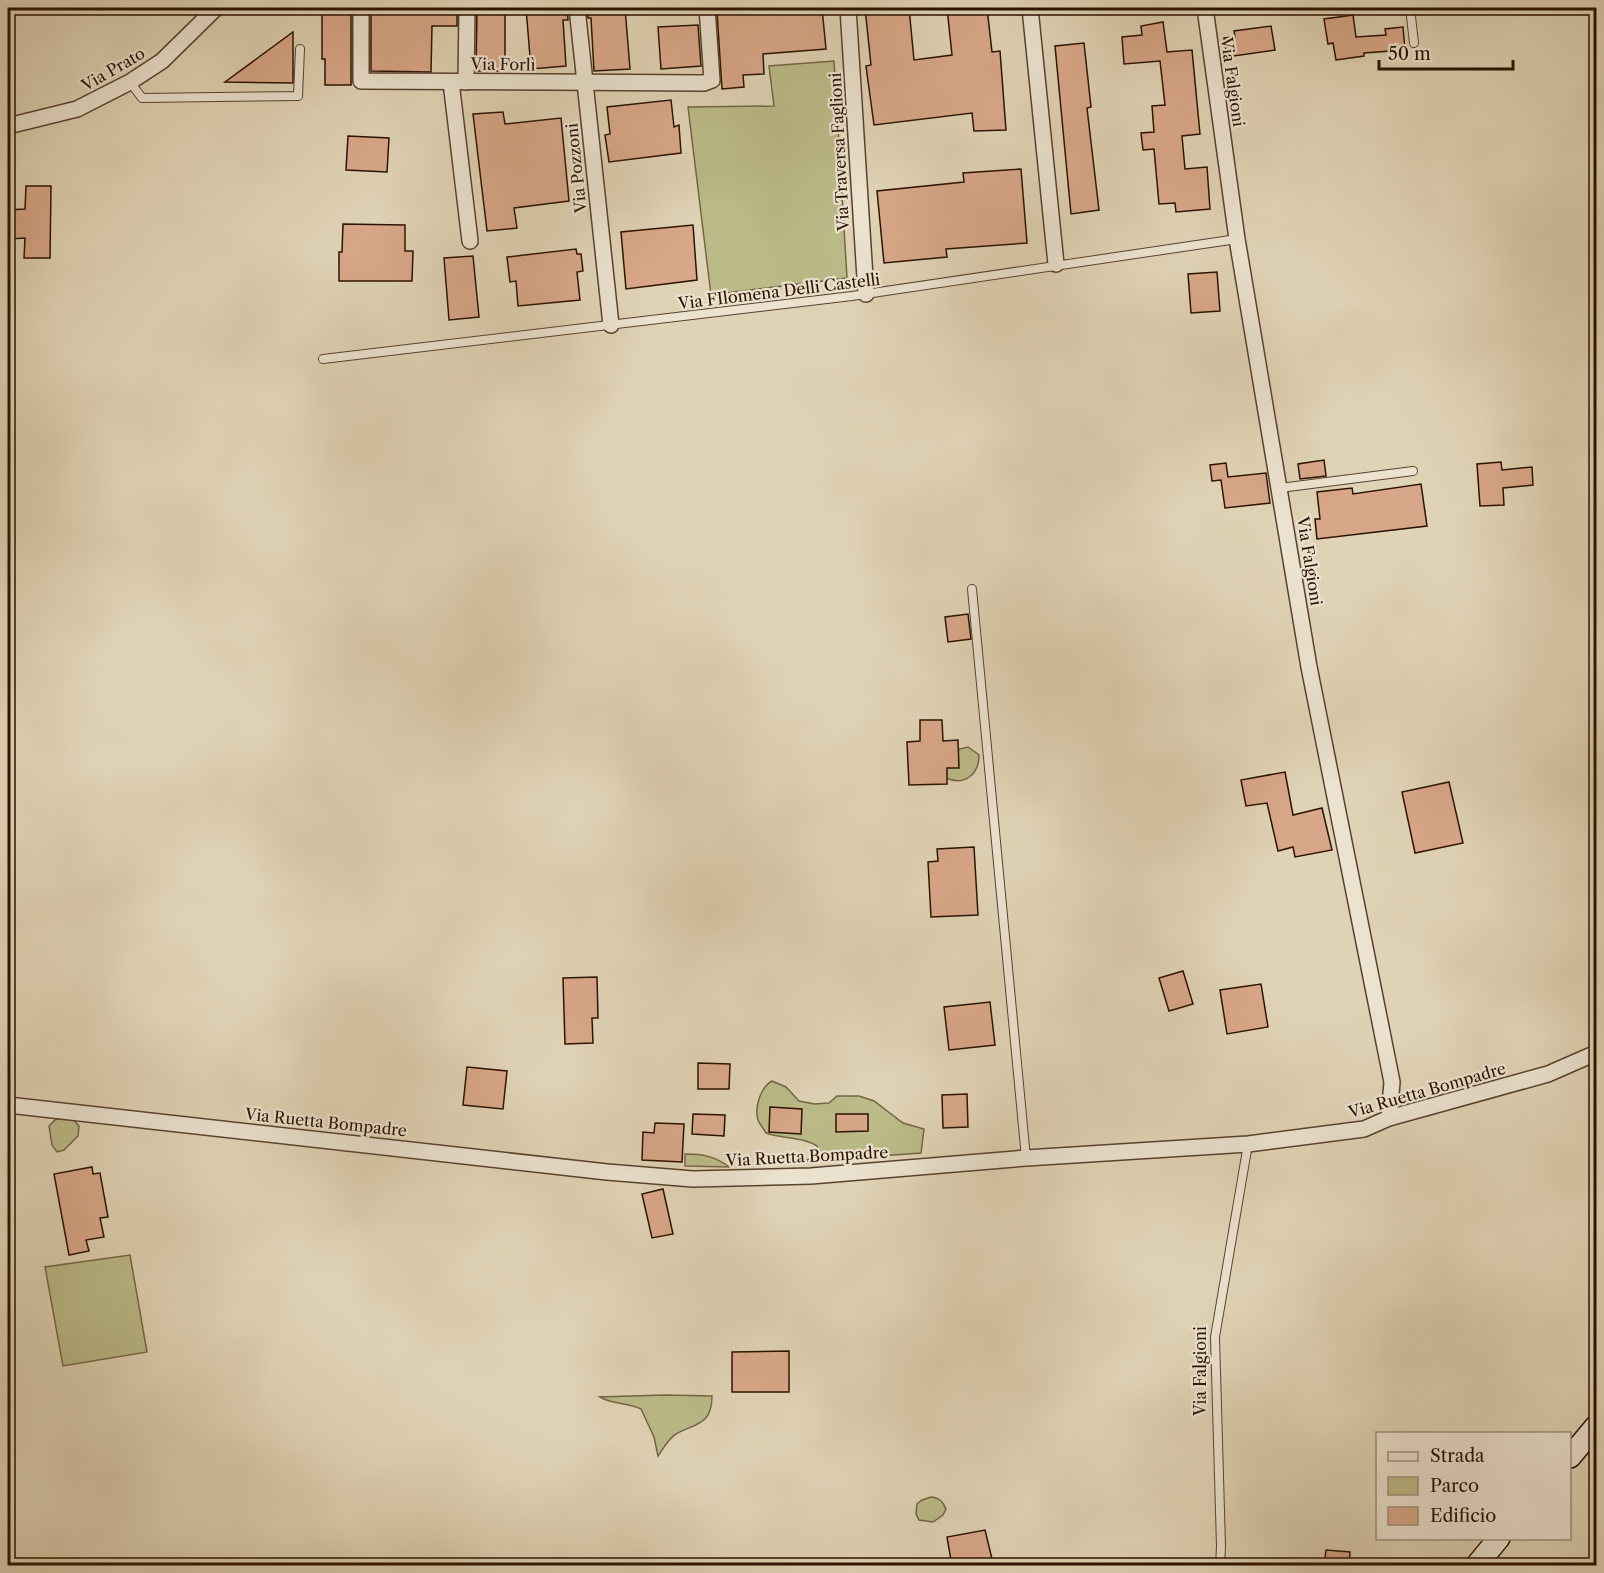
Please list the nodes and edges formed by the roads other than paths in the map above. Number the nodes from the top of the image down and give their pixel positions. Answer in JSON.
{"nodes":[{"id":1,"x":216,"y":8,"type":"edge"},
{"id":2,"x":362,"y":8,"type":"edge"},
{"id":3,"x":467,"y":8,"type":"edge"},
{"id":4,"x":577,"y":8,"type":"edge"},
{"id":5,"x":708,"y":8,"type":"edge"},
{"id":6,"x":848,"y":8,"type":"edge"},
{"id":7,"x":1030,"y":8,"type":"edge"},
{"id":8,"x":1205,"y":8,"type":"edge"},
{"id":9,"x":1410,"y":8,"type":"edge"},
{"id":10,"x":1414,"y":43,"type":"dead end"},
{"id":11,"x":300,"y":49,"type":"dead end"},
{"id":12,"x":130,"y":82,"type":"junction"},
{"id":13,"x":459,"y":82,"type":"junction"},
{"id":14,"x":584,"y":83,"type":"junction"},
{"id":15,"x":8,"y":126,"type":"edge"},
{"id":16,"x":1237,"y":239,"type":"junction"},
{"id":17,"x":470,"y":241,"type":"dead end"},
{"id":18,"x":1056,"y":264,"type":"junction"},
{"id":19,"x":866,"y":294,"type":"junction"},
{"id":20,"x":611,"y":326,"type":"junction"},
{"id":21,"x":322,"y":359,"type":"dead end"},
{"id":22,"x":1413,"y":471,"type":"dead end"},
{"id":23,"x":1280,"y":488,"type":"junction"},
{"id":24,"x":972,"y":589,"type":"dead end"},
{"id":25,"x":1596,"y":1053,"type":"edge"},
{"id":26,"x":8,"y":1105,"type":"edge"},
{"id":27,"x":1389,"y":1118,"type":"junction"},
{"id":28,"x":1248,"y":1144,"type":"junction"},
{"id":29,"x":1026,"y":1158,"type":"junction"},
{"id":30,"x":1596,"y":1426,"type":"edge"},
{"id":31,"x":1571,"y":1455,"type":"edge"},
{"id":32,"x":1498,"y":1540,"type":"edge"},
{"id":33,"x":1220,"y":1566,"type":"edge"},
{"id":34,"x":1476,"y":1566,"type":"edge"}],
"edges":[{"from":1,"to":12,"type":"street","name":"Via Prato"},
{"from":2,"to":13,"type":"street","name":"Via Forlì"},
{"from":3,"to":13,"type":"street"},
{"from":4,"to":14,"type":"street","name":"Via Pozzoni"},
{"from":5,"to":14,"type":"street","name":"Via Forlì"},
{"from":6,"to":19,"type":"street","name":"Via Traversa Faglioni"},
{"from":7,"to":18,"type":"street"},
{"from":8,"to":16,"type":"street","name":"Via Falgioni"},
{"from":9,"to":10,"type":"lane"},
{"from":11,"to":12,"type":"lane"},
{"from":12,"to":15,"type":"street","name":"Via Prato"},
{"from":13,"to":14,"type":"street","name":"Via Forlì"},
{"from":13,"to":17,"type":"street"},
{"from":14,"to":20,"type":"street","name":"Via Pozzoni"},
{"from":16,"to":18,"type":"lane","name":"Via FIlomena Delli Castelli"},
{"from":16,"to":23,"type":"street","name":"Via Falgioni"},
{"from":18,"to":19,"type":"lane","name":"Via FIlomena Delli Castelli"},
{"from":19,"to":20,"type":"lane","name":"Via FIlomena Delli Castelli"},
{"from":20,"to":21,"type":"lane","name":"Via FIlomena Delli Castelli"},
{"from":22,"to":23,"type":"lane"},
{"from":23,"to":27,"type":"street","name":"Via Falgioni"},
{"from":24,"to":29,"type":"lane"},
{"from":25,"to":27,"type":"street","name":"Via Ruetta Bompadre"},
{"from":26,"to":29,"type":"street","name":"Via Ruetta Bompadre"},
{"from":27,"to":28,"type":"street","name":"Via Ruetta Bompadre"},
{"from":28,"to":29,"type":"street","name":"Via Ruetta Bompadre"},
{"from":28,"to":33,"type":"lane","name":"Via Falgioni"},
{"from":30,"to":31,"type":"street"},
{"from":32,"to":34,"type":"street"}]}
